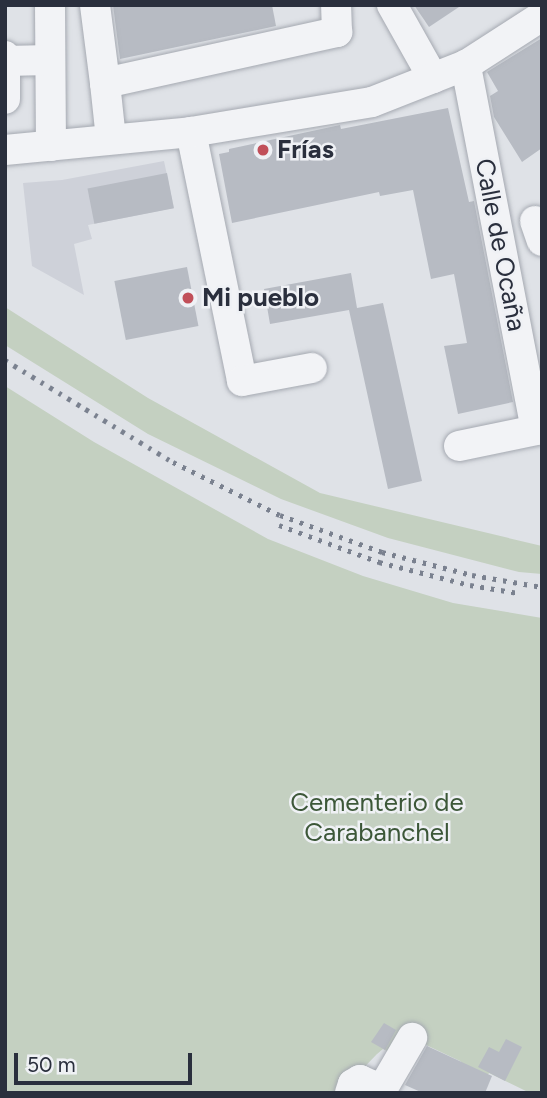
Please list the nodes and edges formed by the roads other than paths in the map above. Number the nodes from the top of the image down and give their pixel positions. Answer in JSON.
{"nodes":[{"id":1,"x":50,"y":5,"type":"edge"},
{"id":2,"x":95,"y":5,"type":"edge"},
{"id":3,"x":336,"y":5,"type":"edge"},
{"id":4,"x":392,"y":5,"type":"edge"},
{"id":5,"x":542,"y":16,"type":"edge"},
{"id":6,"x":5,"y":58,"type":"edge"},
{"id":7,"x":50,"y":60,"type":"junction"},
{"id":8,"x":466,"y":65,"type":"junction"},
{"id":9,"x":433,"y":78,"type":"junction"},
{"id":10,"x":105,"y":83,"type":"junction"},
{"id":11,"x":5,"y":99,"type":"edge"},
{"id":12,"x":191,"y":132,"type":"junction"},
{"id":13,"x":111,"y":139,"type":"junction"},
{"id":14,"x":51,"y":146,"type":"junction"},
{"id":15,"x":5,"y":150,"type":"edge"},
{"id":16,"x":312,"y":368,"type":"dead end"},
{"id":17,"x":459,"y":446,"type":"dead end"},
{"id":18,"x":412,"y":1038,"type":"dead end"},
{"id":19,"x":350,"y":1093,"type":"edge"},
{"id":20,"x":374,"y":1093,"type":"edge"},
{"id":21,"x":380,"y":1093,"type":"edge"}],
"edges":[{"from":1,"to":7,"type":"street"},
{"from":2,"to":10,"type":"street"},
{"from":3,"to":10,"type":"street"},
{"from":4,"to":9,"type":"street"},
{"from":5,"to":8,"type":"street"},
{"from":6,"to":7,"type":"street"},
{"from":6,"to":11,"type":"street"},
{"from":7,"to":14,"type":"street"},
{"from":8,"to":9,"type":"street"},
{"from":8,"to":17,"type":"street","name":"Calle de Ocaña"},
{"from":9,"to":12,"type":"street"},
{"from":10,"to":13,"type":"street"},
{"from":12,"to":13,"type":"street"},
{"from":12,"to":16,"type":"street"},
{"from":13,"to":14,"type":"street"},
{"from":14,"to":15,"type":"street"},
{"from":18,"to":21,"type":"street"},
{"from":19,"to":20,"type":"street"}]}
